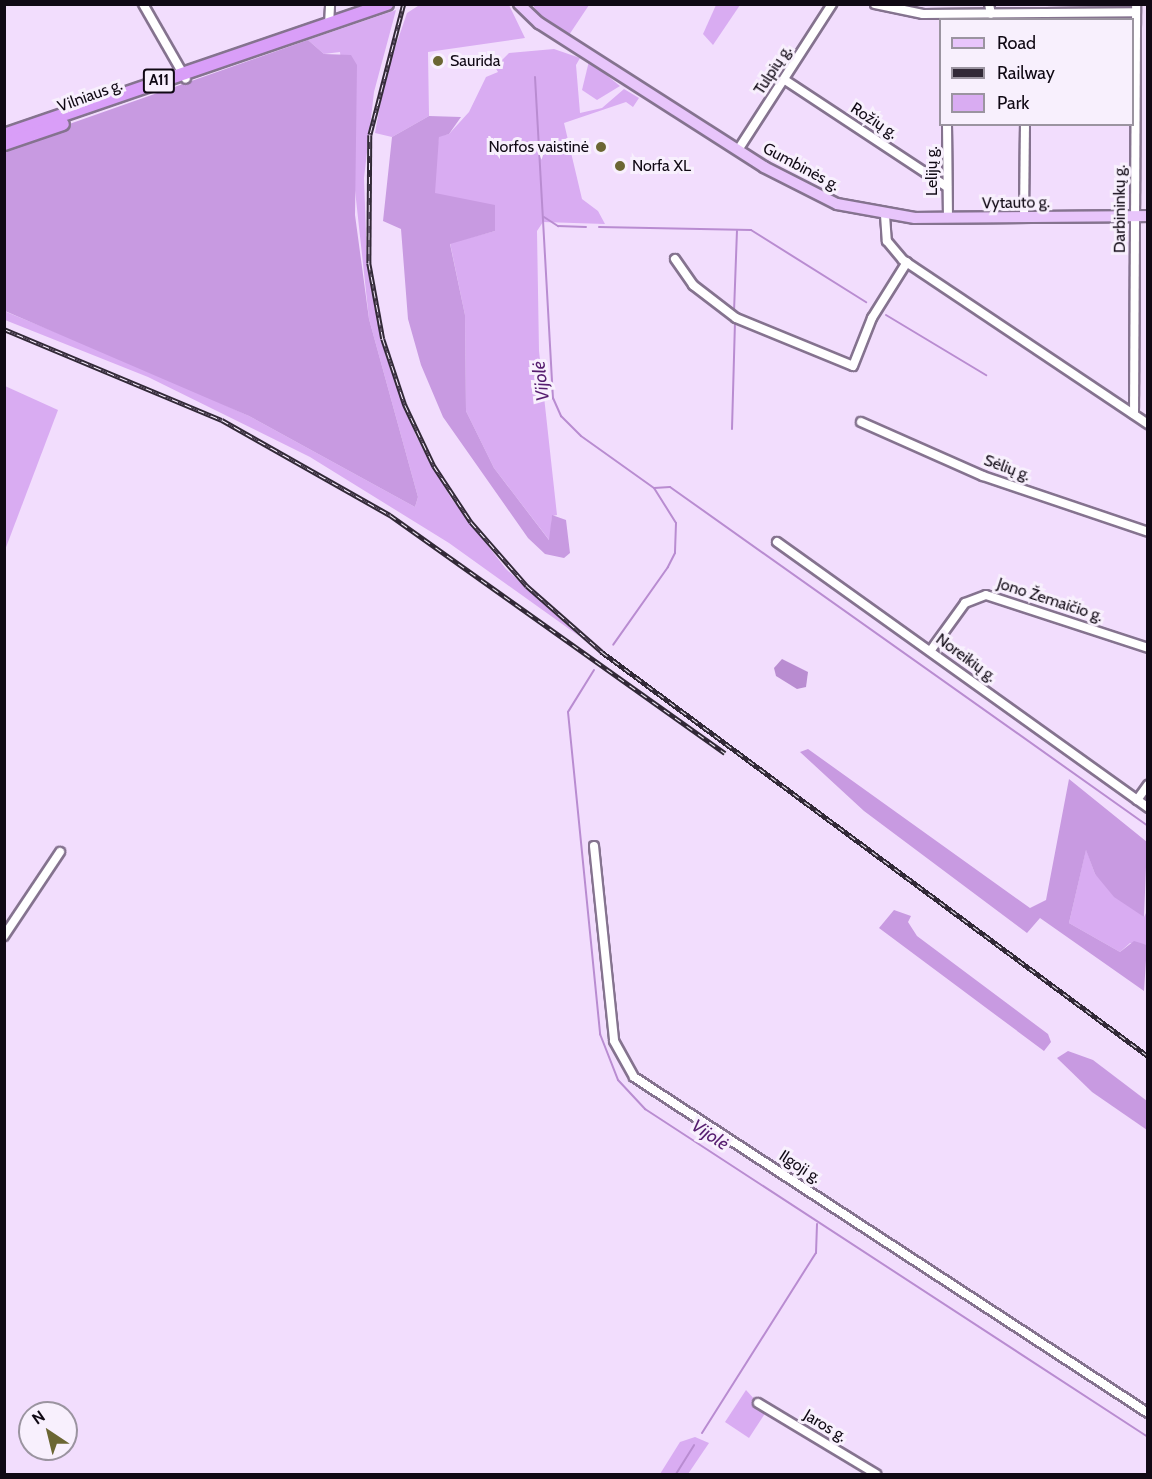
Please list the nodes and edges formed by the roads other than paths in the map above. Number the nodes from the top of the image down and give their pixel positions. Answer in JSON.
{"nodes":[{"id":1,"x":143,"y":4,"type":"edge"},
{"id":2,"x":330,"y":4,"type":"edge"},
{"id":3,"x":387,"y":4,"type":"edge"},
{"id":4,"x":519,"y":4,"type":"edge"},
{"id":5,"x":529,"y":4,"type":"edge"},
{"id":6,"x":832,"y":4,"type":"edge"},
{"id":7,"x":874,"y":4,"type":"edge"},
{"id":8,"x":989,"y":4,"type":"edge"},
{"id":9,"x":1136,"y":8,"type":"edge"},
{"id":10,"x":992,"y":14,"type":"junction"},
{"id":11,"x":1026,"y":16,"type":"edge"},
{"id":12,"x":947,"y":17,"type":"edge"},
{"id":13,"x":538,"y":23,"type":"junction"},
{"id":14,"x":329,"y":25,"type":"junction"},
{"id":15,"x":185,"y":76,"type":"junction"},
{"id":16,"x":785,"y":80,"type":"junction"},
{"id":17,"x":947,"y":126,"type":"edge"},
{"id":18,"x":1025,"y":126,"type":"edge"},
{"id":19,"x":4,"y":135,"type":"edge"},
{"id":20,"x":4,"y":144,"type":"edge"},
{"id":21,"x":738,"y":150,"type":"junction"},
{"id":22,"x":948,"y":187,"type":"junction"},
{"id":23,"x":885,"y":215,"type":"junction"},
{"id":24,"x":1135,"y":216,"type":"junction"},
{"id":25,"x":1148,"y":216,"type":"edge"},
{"id":26,"x":948,"y":218,"type":"junction"},
{"id":27,"x":1024,"y":218,"type":"junction"},
{"id":28,"x":675,"y":260,"type":"dead end"},
{"id":29,"x":907,"y":262,"type":"junction"},
{"id":30,"x":1134,"y":414,"type":"junction"},
{"id":31,"x":861,"y":422,"type":"dead end"},
{"id":32,"x":1148,"y":424,"type":"edge"},
{"id":33,"x":1148,"y":532,"type":"edge"},
{"id":34,"x":777,"y":542,"type":"dead end"},
{"id":35,"x":1148,"y":648,"type":"edge"},
{"id":36,"x":931,"y":650,"type":"junction"},
{"id":37,"x":1148,"y":785,"type":"edge"},
{"id":38,"x":1137,"y":800,"type":"junction"},
{"id":39,"x":1148,"y":808,"type":"edge"},
{"id":40,"x":594,"y":846,"type":"dead end"},
{"id":41,"x":60,"y":852,"type":"dead end"},
{"id":42,"x":4,"y":936,"type":"edge"},
{"id":43,"x":758,"y":1403,"type":"dead end"},
{"id":44,"x":1148,"y":1413,"type":"edge"},
{"id":45,"x":876,"y":1474,"type":"edge"}],
"edges":[{"from":1,"to":15,"type":"street"},
{"from":2,"to":14,"type":"street"},
{"from":3,"to":14,"type":"highway","name":"Vilniaus g.","number":"A11"},
{"from":4,"to":13,"type":"main road","name":"Gumbinės g."},
{"from":5,"to":13,"type":"main road"},
{"from":6,"to":16,"type":"street","name":"Tulpių g."},
{"from":7,"to":12,"type":"street"},
{"from":8,"to":10,"type":"street"},
{"from":9,"to":11,"type":"street"},
{"from":9,"to":24,"type":"street","name":"Darbininkų g."},
{"from":10,"to":11,"type":"street"},
{"from":10,"to":12,"type":"street"},
{"from":13,"to":21,"type":"main road","name":"Gumbinės g."},
{"from":14,"to":15,"type":"highway","name":"Vilniaus g.","number":"A11"},
{"from":15,"to":19,"type":"highway","name":"Vilniaus g.","number":"A11"},
{"from":15,"to":20,"type":"highway","name":"Vilniaus g.","number":"A11"},
{"from":16,"to":21,"type":"street","name":"Tulpių g."},
{"from":16,"to":22,"type":"street","name":"Rožių g."},
{"from":17,"to":22,"type":"street","name":"Lelijų g."},
{"from":18,"to":27,"type":"street"},
{"from":21,"to":23,"type":"main road","name":"Gumbinės g."},
{"from":22,"to":26,"type":"street","name":"Lelijų g."},
{"from":23,"to":26,"type":"main road","name":"Vytauto g."},
{"from":23,"to":29,"type":"street"},
{"from":24,"to":25,"type":"main road","name":"Vytauto g."},
{"from":24,"to":27,"type":"main road","name":"Vytauto g."},
{"from":24,"to":30,"type":"street","name":"Darbininkų g."},
{"from":26,"to":27,"type":"main road","name":"Vytauto g."},
{"from":28,"to":29,"type":"street"},
{"from":29,"to":30,"type":"street"},
{"from":30,"to":32,"type":"street"},
{"from":31,"to":33,"type":"street","name":"Sėlių g."},
{"from":34,"to":36,"type":"street","name":"Noreikių g."},
{"from":35,"to":36,"type":"street","name":"Jono Žemaičio g."},
{"from":36,"to":38,"type":"street","name":"Noreikių g."},
{"from":37,"to":38,"type":"street"},
{"from":38,"to":39,"type":"street","name":"Noreikių g."},
{"from":40,"to":44,"type":"street","name":"Ilgoji g."},
{"from":41,"to":42,"type":"street"},
{"from":43,"to":45,"type":"street","name":"Jaros g."}]}
